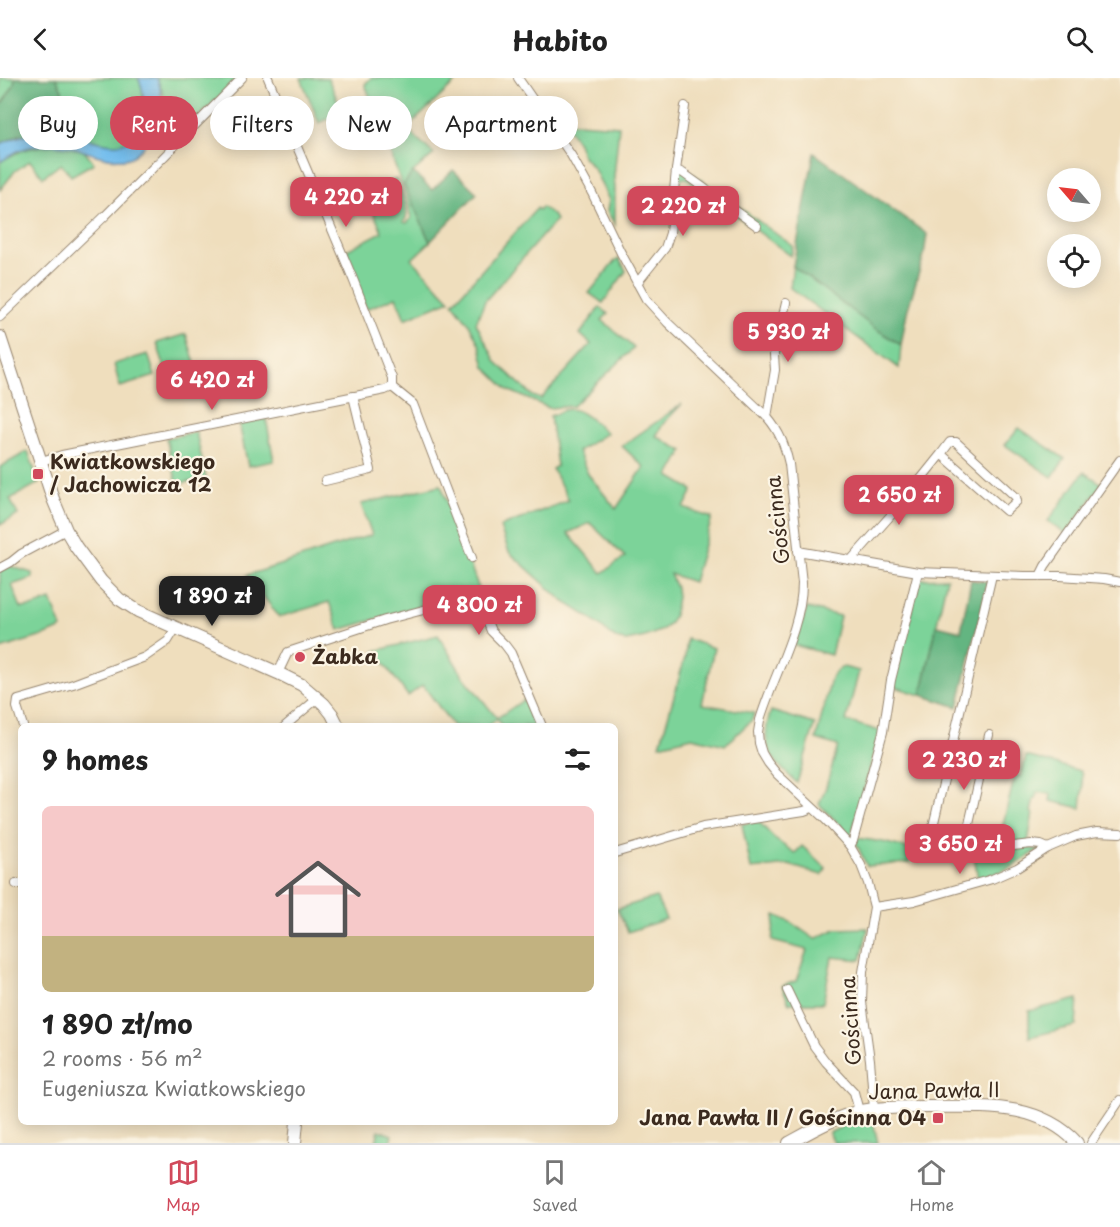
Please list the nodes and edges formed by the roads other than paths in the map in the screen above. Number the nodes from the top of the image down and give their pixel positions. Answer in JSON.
{"nodes":[{"id":1,"x":242,"y":78,"type":"edge"},
{"id":2,"x":268,"y":78,"type":"edge"},
{"id":3,"x":518,"y":78,"type":"edge"},
{"id":4,"x":685,"y":106,"type":"dead end"},
{"id":5,"x":676,"y":170,"type":"junction"},
{"id":6,"x":757,"y":226,"type":"dead end"},
{"id":7,"x":637,"y":283,"type":"junction"},
{"id":8,"x":786,"y":303,"type":"dead end"},
{"id":9,"x":0,"y":317,"type":"edge"},
{"id":10,"x":0,"y":337,"type":"edge"},
{"id":11,"x":392,"y":387,"type":"junction"},
{"id":12,"x":353,"y":396,"type":"junction"},
{"id":13,"x":767,"y":417,"type":"junction"},
{"id":14,"x":941,"y":454,"type":"junction"},
{"id":15,"x":1120,"y":460,"type":"edge"},
{"id":16,"x":41,"y":461,"type":"junction"},
{"id":17,"x":325,"y":481,"type":"dead end"},
{"id":18,"x":66,"y":530,"type":"junction"},
{"id":19,"x":798,"y":551,"type":"junction"},
{"id":20,"x":472,"y":558,"type":"dead end"},
{"id":21,"x":851,"y":560,"type":"junction"},
{"id":22,"x":0,"y":568,"type":"edge"},
{"id":23,"x":918,"y":572,"type":"junction"},
{"id":24,"x":992,"y":575,"type":"junction"},
{"id":25,"x":1040,"y":576,"type":"junction"},
{"id":26,"x":1120,"y":582,"type":"edge"},
{"id":27,"x":176,"y":628,"type":"junction"},
{"id":28,"x":278,"y":673,"type":"junction"},
{"id":29,"x":318,"y":698,"type":"junction"},
{"id":30,"x":22,"y":723,"type":"edge"},
{"id":31,"x":289,"y":723,"type":"edge"},
{"id":32,"x":336,"y":723,"type":"edge"},
{"id":33,"x":541,"y":723,"type":"edge"},
{"id":34,"x":989,"y":735,"type":"dead end"},
{"id":35,"x":812,"y":808,"type":"junction"},
{"id":36,"x":1120,"y":833,"type":"edge"},
{"id":37,"x":850,"y":846,"type":"junction"},
{"id":38,"x":1048,"y":848,"type":"junction"},
{"id":39,"x":963,"y":851,"type":"junction"},
{"id":40,"x":618,"y":852,"type":"edge"},
{"id":41,"x":874,"y":907,"type":"junction"},
{"id":42,"x":788,"y":990,"type":"dead end"},
{"id":43,"x":1120,"y":1100,"type":"edge"},
{"id":44,"x":874,"y":1109,"type":"junction"},
{"id":45,"x":859,"y":1112,"type":"junction"},
{"id":46,"x":297,"y":1125,"type":"edge"},
{"id":47,"x":295,"y":1143,"type":"edge"},
{"id":48,"x":789,"y":1143,"type":"edge"},
{"id":49,"x":1077,"y":1143,"type":"edge"},
{"id":50,"x":1091,"y":1143,"type":"edge"}],
"edges":[{"from":1,"to":9,"type":"street"},
{"from":2,"to":11,"type":"street"},
{"from":3,"to":7,"type":"street","name":"Gościnna"},
{"from":4,"to":5,"type":"street"},
{"from":5,"to":6,"type":"street"},
{"from":5,"to":7,"type":"street"},
{"from":7,"to":13,"type":"street","name":"Gościnna"},
{"from":8,"to":13,"type":"street"},
{"from":10,"to":16,"type":"street"},
{"from":11,"to":12,"type":"street"},
{"from":11,"to":20,"type":"street"},
{"from":12,"to":16,"type":"street"},
{"from":12,"to":17,"type":"street"},
{"from":13,"to":19,"type":"street","name":"Gościnna"},
{"from":14,"to":14,"type":"street"},
{"from":14,"to":21,"type":"street"},
{"from":15,"to":25,"type":"street"},
{"from":16,"to":18,"type":"street"},
{"from":18,"to":22,"type":"street"},
{"from":18,"to":27,"type":"street"},
{"from":19,"to":21,"type":"street"},
{"from":19,"to":35,"type":"street","name":"Gościnna"},
{"from":21,"to":23,"type":"street"},
{"from":23,"to":24,"type":"street"},
{"from":23,"to":37,"type":"street"},
{"from":24,"to":25,"type":"street"},
{"from":24,"to":39,"type":"street"},
{"from":25,"to":26,"type":"street"},
{"from":27,"to":28,"type":"street"},
{"from":27,"to":30,"type":"street"},
{"from":28,"to":29,"type":"street"},
{"from":28,"to":33,"type":"street"},
{"from":29,"to":31,"type":"street"},
{"from":29,"to":32,"type":"street"},
{"from":34,"to":39,"type":"street"},
{"from":35,"to":37,"type":"street","name":"Gościnna"},
{"from":35,"to":40,"type":"street"},
{"from":36,"to":38,"type":"street"},
{"from":37,"to":41,"type":"street","name":"Gościnna"},
{"from":38,"to":39,"type":"street"},
{"from":38,"to":41,"type":"street"},
{"from":41,"to":44,"type":"street","name":"Gościnna"},
{"from":42,"to":45,"type":"street"},
{"from":43,"to":50,"type":"street"},
{"from":44,"to":45,"type":"street","name":"Jana Pawła II"},
{"from":44,"to":49,"type":"street","name":"Jana Pawła II"},
{"from":45,"to":48,"type":"street","name":"Jana Pawła II"},
{"from":46,"to":47,"type":"street"}]}
